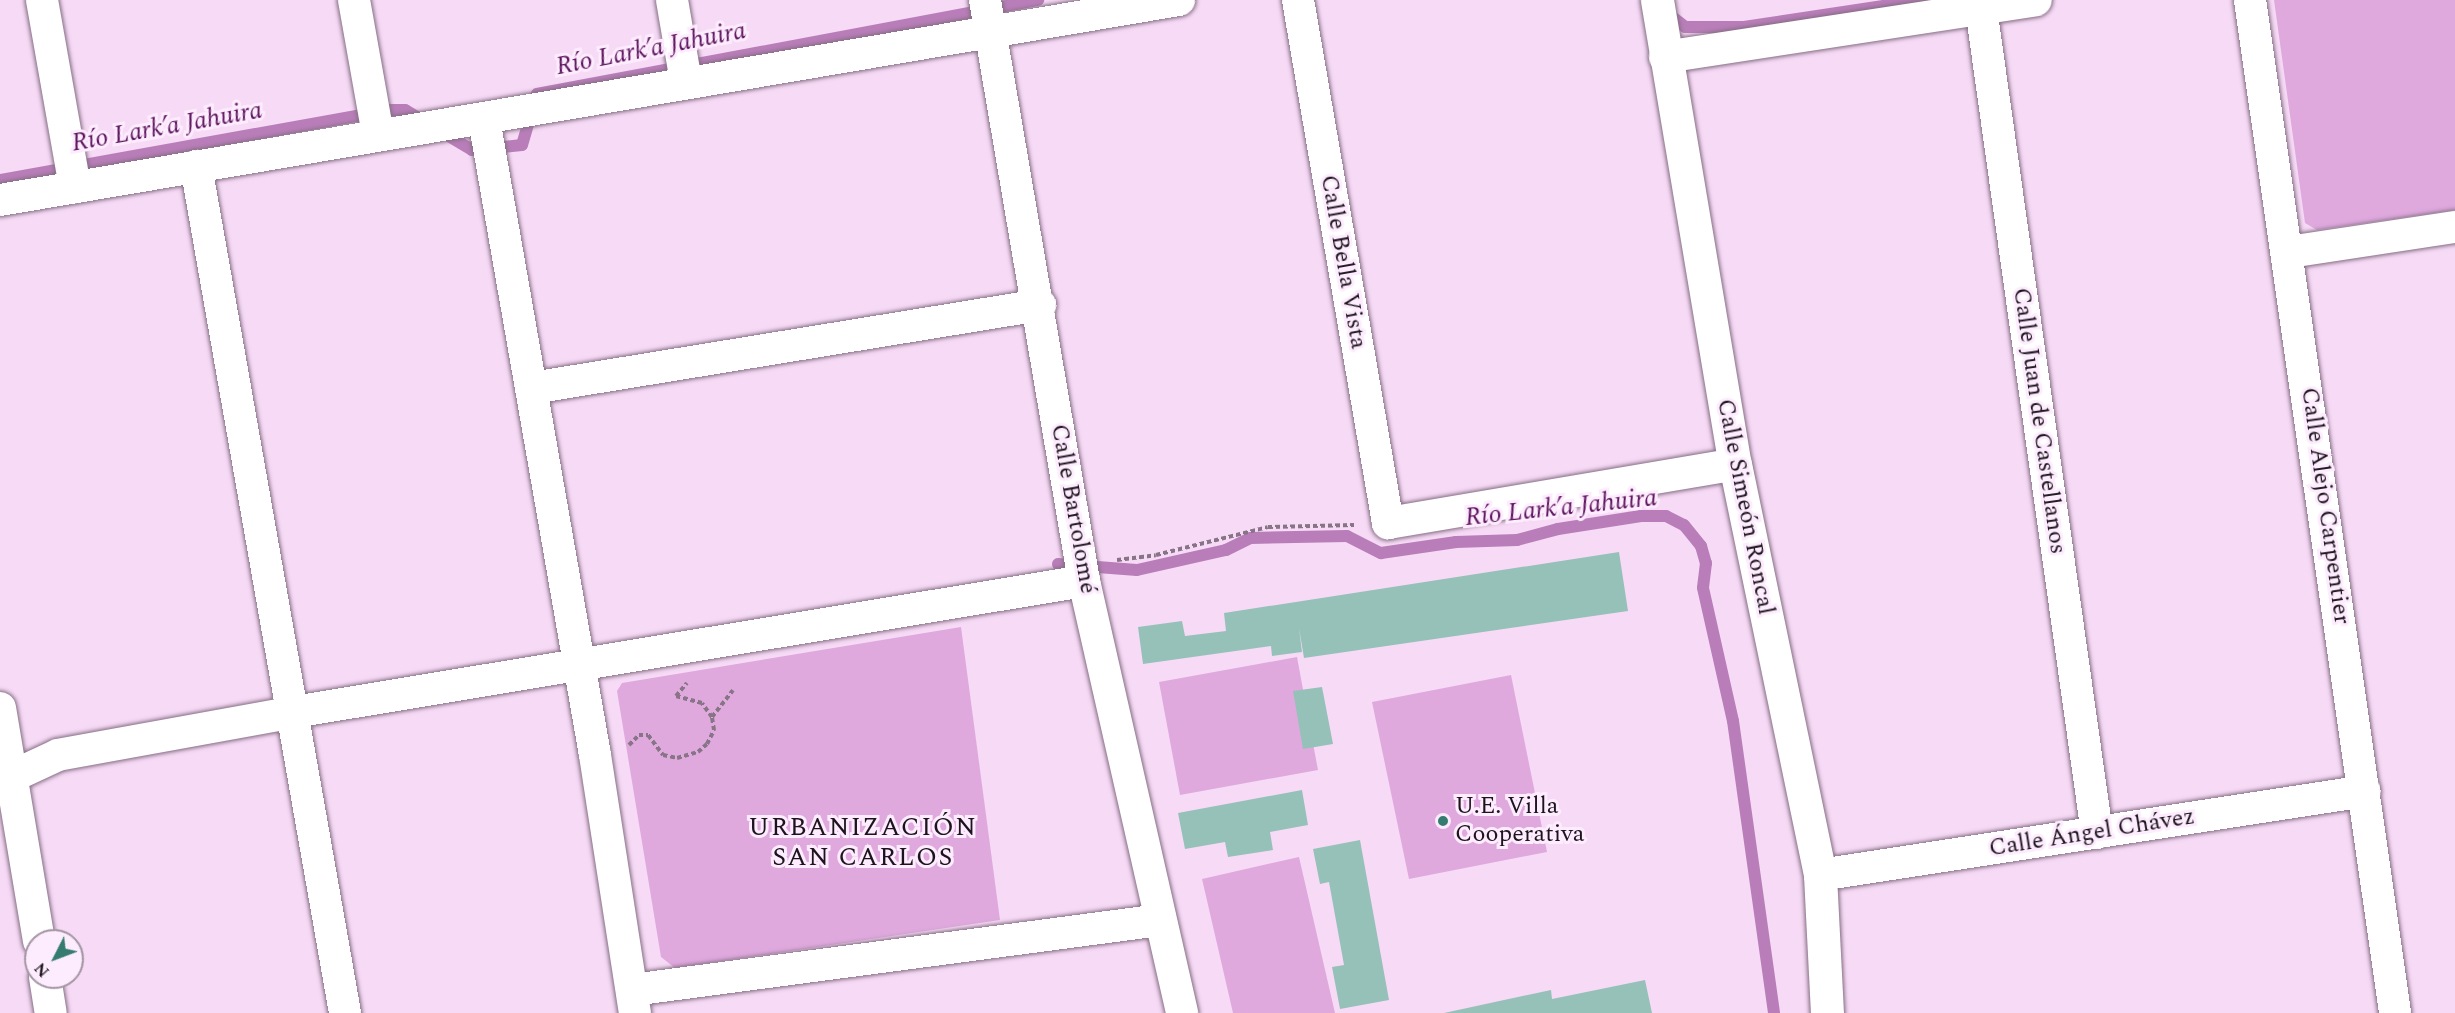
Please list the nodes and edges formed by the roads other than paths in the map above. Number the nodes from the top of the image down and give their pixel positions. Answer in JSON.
{"nodes":[{"id":1,"x":42,"y":0,"type":"edge"},
{"id":2,"x":354,"y":0,"type":"edge"},
{"id":3,"x":672,"y":0,"type":"edge"},
{"id":4,"x":985,"y":0,"type":"edge"},
{"id":5,"x":1179,"y":0,"type":"edge"},
{"id":6,"x":1298,"y":0,"type":"edge"},
{"id":7,"x":1656,"y":0,"type":"edge"},
{"id":8,"x":2036,"y":0,"type":"edge"},
{"id":9,"x":2250,"y":0,"type":"edge"},
{"id":10,"x":1981,"y":8,"type":"junction"},
{"id":11,"x":990,"y":33,"type":"junction"},
{"id":12,"x":1665,"y":57,"type":"junction"},
{"id":13,"x":686,"y":82,"type":"junction"},
{"id":14,"x":484,"y":119,"type":"junction"},
{"id":15,"x":378,"y":135,"type":"junction"},
{"id":16,"x":196,"y":166,"type":"junction"},
{"id":17,"x":75,"y":187,"type":"junction"},
{"id":18,"x":0,"y":200,"type":"edge"},
{"id":19,"x":2455,"y":227,"type":"edge"},
{"id":20,"x":2289,"y":252,"type":"junction"},
{"id":21,"x":1040,"y":305,"type":"junction"},
{"id":22,"x":532,"y":388,"type":"junction"},
{"id":23,"x":1735,"y":464,"type":"junction"},
{"id":24,"x":1084,"y":581,"type":"junction"},
{"id":25,"x":579,"y":664,"type":"junction"},
{"id":26,"x":0,"y":708,"type":"edge"},
{"id":27,"x":294,"y":712,"type":"junction"},
{"id":28,"x":6,"y":779,"type":"edge"},
{"id":29,"x":2365,"y":791,"type":"junction"},
{"id":30,"x":2097,"y":833,"type":"junction"},
{"id":31,"x":1820,"y":875,"type":"junction"},
{"id":32,"x":1160,"y":920,"type":"junction"},
{"id":33,"x":37,"y":929,"type":"edge"},
{"id":34,"x":47,"y":989,"type":"edge"},
{"id":35,"x":634,"y":1002,"type":"edge"},
{"id":36,"x":51,"y":1013,"type":"edge"},
{"id":37,"x":345,"y":1013,"type":"edge"},
{"id":38,"x":1182,"y":1013,"type":"edge"},
{"id":39,"x":1827,"y":1013,"type":"edge"},
{"id":40,"x":2395,"y":1013,"type":"edge"}],
"edges":[{"from":1,"to":17,"type":"street"},
{"from":2,"to":15,"type":"street"},
{"from":3,"to":13,"type":"street"},
{"from":4,"to":11,"type":"street","name":"Calle Bartolomé"},
{"from":5,"to":11,"type":"street"},
{"from":6,"to":23,"type":"street","name":"Calle Bella Vista"},
{"from":7,"to":12,"type":"street","name":"Calle Simeón Roncal"},
{"from":8,"to":10,"type":"street"},
{"from":9,"to":20,"type":"street","name":"Calle Alejo Carpentier"},
{"from":10,"to":12,"type":"street"},
{"from":10,"to":30,"type":"street","name":"Calle Juan de Castellanos"},
{"from":11,"to":13,"type":"street"},
{"from":11,"to":21,"type":"street","name":"Calle Bartolomé"},
{"from":12,"to":23,"type":"street","name":"Calle Simeón Roncal"},
{"from":13,"to":14,"type":"street"},
{"from":14,"to":15,"type":"street"},
{"from":14,"to":22,"type":"street"},
{"from":15,"to":16,"type":"street"},
{"from":16,"to":17,"type":"street"},
{"from":16,"to":27,"type":"street"},
{"from":17,"to":18,"type":"street"},
{"from":19,"to":20,"type":"street"},
{"from":20,"to":29,"type":"street","name":"Calle Alejo Carpentier"},
{"from":21,"to":22,"type":"street"},
{"from":21,"to":24,"type":"street","name":"Calle Bartolomé"},
{"from":22,"to":25,"type":"street"},
{"from":23,"to":31,"type":"street","name":"Calle Simeón Roncal"},
{"from":24,"to":25,"type":"street"},
{"from":24,"to":32,"type":"street","name":"Calle Bartolomé"},
{"from":25,"to":27,"type":"street"},
{"from":25,"to":35,"type":"street"},
{"from":26,"to":28,"type":"street"},
{"from":27,"to":28,"type":"street"},
{"from":27,"to":37,"type":"street"},
{"from":28,"to":33,"type":"street"},
{"from":29,"to":30,"type":"street","name":"Calle Ángel Chávez"},
{"from":29,"to":40,"type":"street","name":"Calle Alejo Carpentier"},
{"from":30,"to":31,"type":"street","name":"Calle Ángel Chávez"},
{"from":31,"to":39,"type":"street","name":"Calle Simeón Roncal"},
{"from":32,"to":35,"type":"street"},
{"from":32,"to":38,"type":"street","name":"Calle Bartolomé"},
{"from":34,"to":36,"type":"street"}]}
